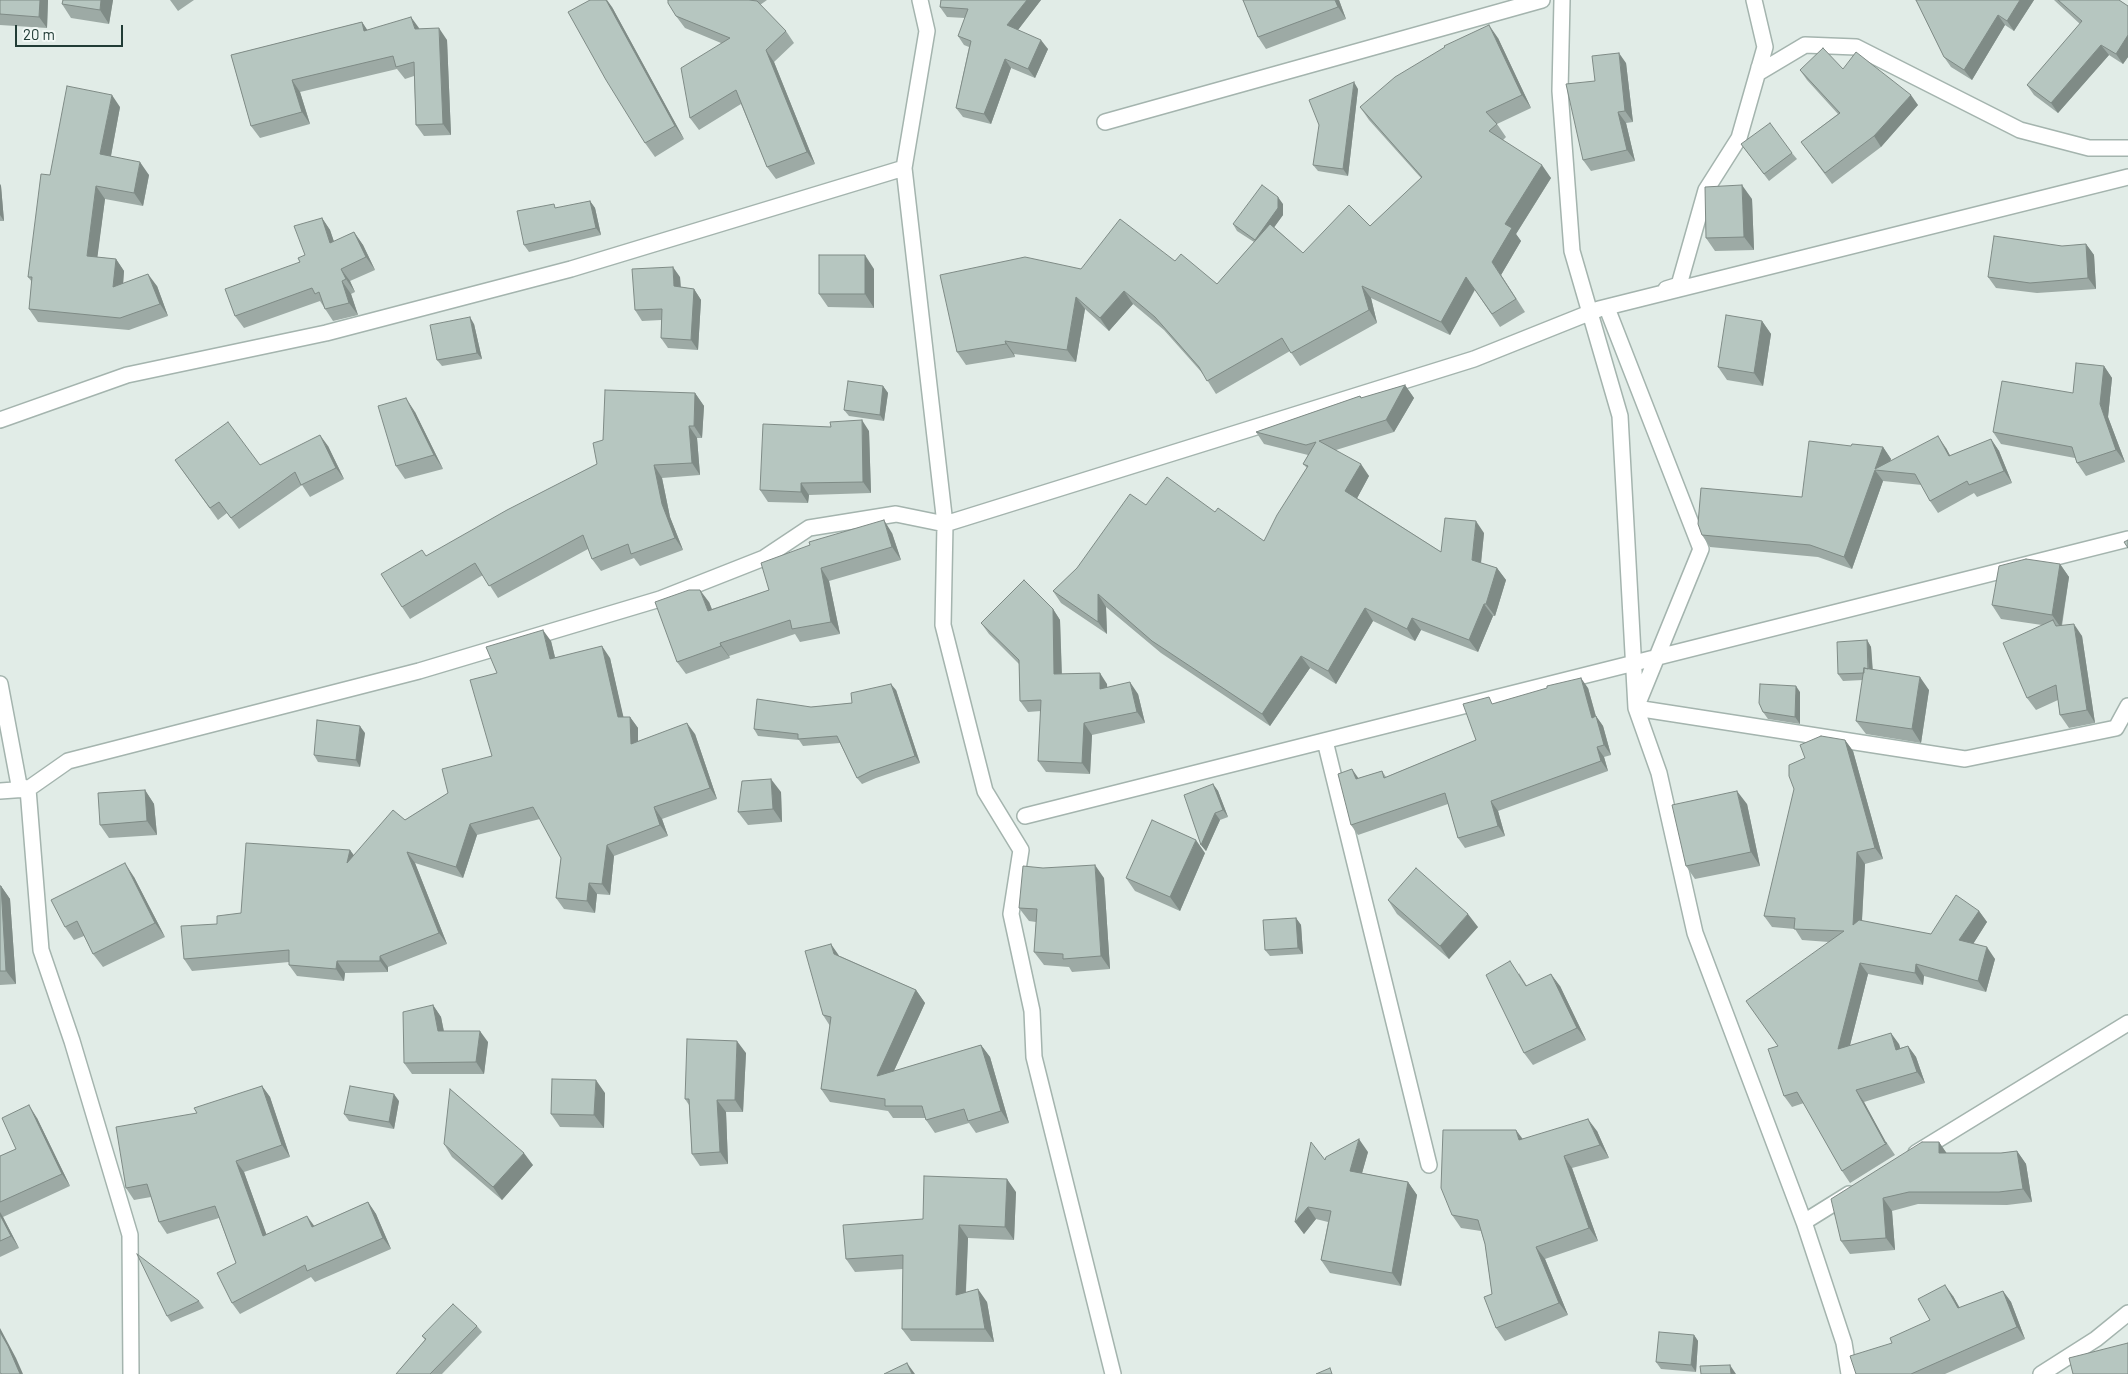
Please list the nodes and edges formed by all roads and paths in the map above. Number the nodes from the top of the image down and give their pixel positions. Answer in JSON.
{"nodes":[{"id":1,"x":920,"y":0,"type":"edge"},
{"id":2,"x":1542,"y":0,"type":"edge"},
{"id":3,"x":1562,"y":0,"type":"edge"},
{"id":4,"x":1754,"y":0,"type":"edge"},
{"id":5,"x":1764,"y":48,"type":"junction"},
{"id":6,"x":1105,"y":122,"type":"dead end"},
{"id":7,"x":2128,"y":148,"type":"edge"},
{"id":8,"x":904,"y":168,"type":"junction"},
{"id":9,"x":2128,"y":177,"type":"edge"},
{"id":10,"x":1607,"y":308,"type":"junction"},
{"id":11,"x":0,"y":420,"type":"edge"},
{"id":12,"x":945,"y":524,"type":"junction"},
{"id":13,"x":2128,"y":539,"type":"edge"},
{"id":14,"x":0,"y":684,"type":"edge"},
{"id":15,"x":2128,"y":706,"type":"edge"},
{"id":16,"x":1636,"y":708,"type":"junction"},
{"id":17,"x":1325,"y":741,"type":"junction"},
{"id":18,"x":28,"y":788,"type":"junction"},
{"id":19,"x":0,"y":791,"type":"edge"},
{"id":20,"x":1025,"y":816,"type":"dead end"},
{"id":21,"x":2128,"y":1024,"type":"edge"},
{"id":22,"x":1904,"y":1161,"type":"edge"},
{"id":23,"x":1429,"y":1166,"type":"dead end"},
{"id":24,"x":1862,"y":1186,"type":"edge"},
{"id":25,"x":1804,"y":1222,"type":"junction"},
{"id":26,"x":2128,"y":1313,"type":"edge"},
{"id":27,"x":131,"y":1374,"type":"edge"},
{"id":28,"x":1114,"y":1374,"type":"edge"},
{"id":29,"x":1850,"y":1374,"type":"edge"},
{"id":30,"x":2041,"y":1374,"type":"edge"}],
"edges":[{"from":1,"to":8,"type":"street"},
{"from":2,"to":6,"type":"street"},
{"from":3,"to":16,"type":"street"},
{"from":4,"to":5,"type":"street"},
{"from":5,"to":7,"type":"street"},
{"from":5,"to":10,"type":"street"},
{"from":8,"to":11,"type":"street"},
{"from":8,"to":12,"type":"street"},
{"from":9,"to":10,"type":"street"},
{"from":10,"to":12,"type":"street"},
{"from":10,"to":16,"type":"street"},
{"from":12,"to":18,"type":"street"},
{"from":12,"to":28,"type":"street"},
{"from":13,"to":17,"type":"street"},
{"from":14,"to":18,"type":"street"},
{"from":15,"to":16,"type":"street"},
{"from":16,"to":25,"type":"street"},
{"from":17,"to":20,"type":"street"},
{"from":17,"to":23,"type":"street"},
{"from":18,"to":19,"type":"street"},
{"from":18,"to":27,"type":"street"},
{"from":21,"to":22,"type":"street"},
{"from":24,"to":25,"type":"street"},
{"from":25,"to":29,"type":"street"},
{"from":26,"to":30,"type":"street"}]}
